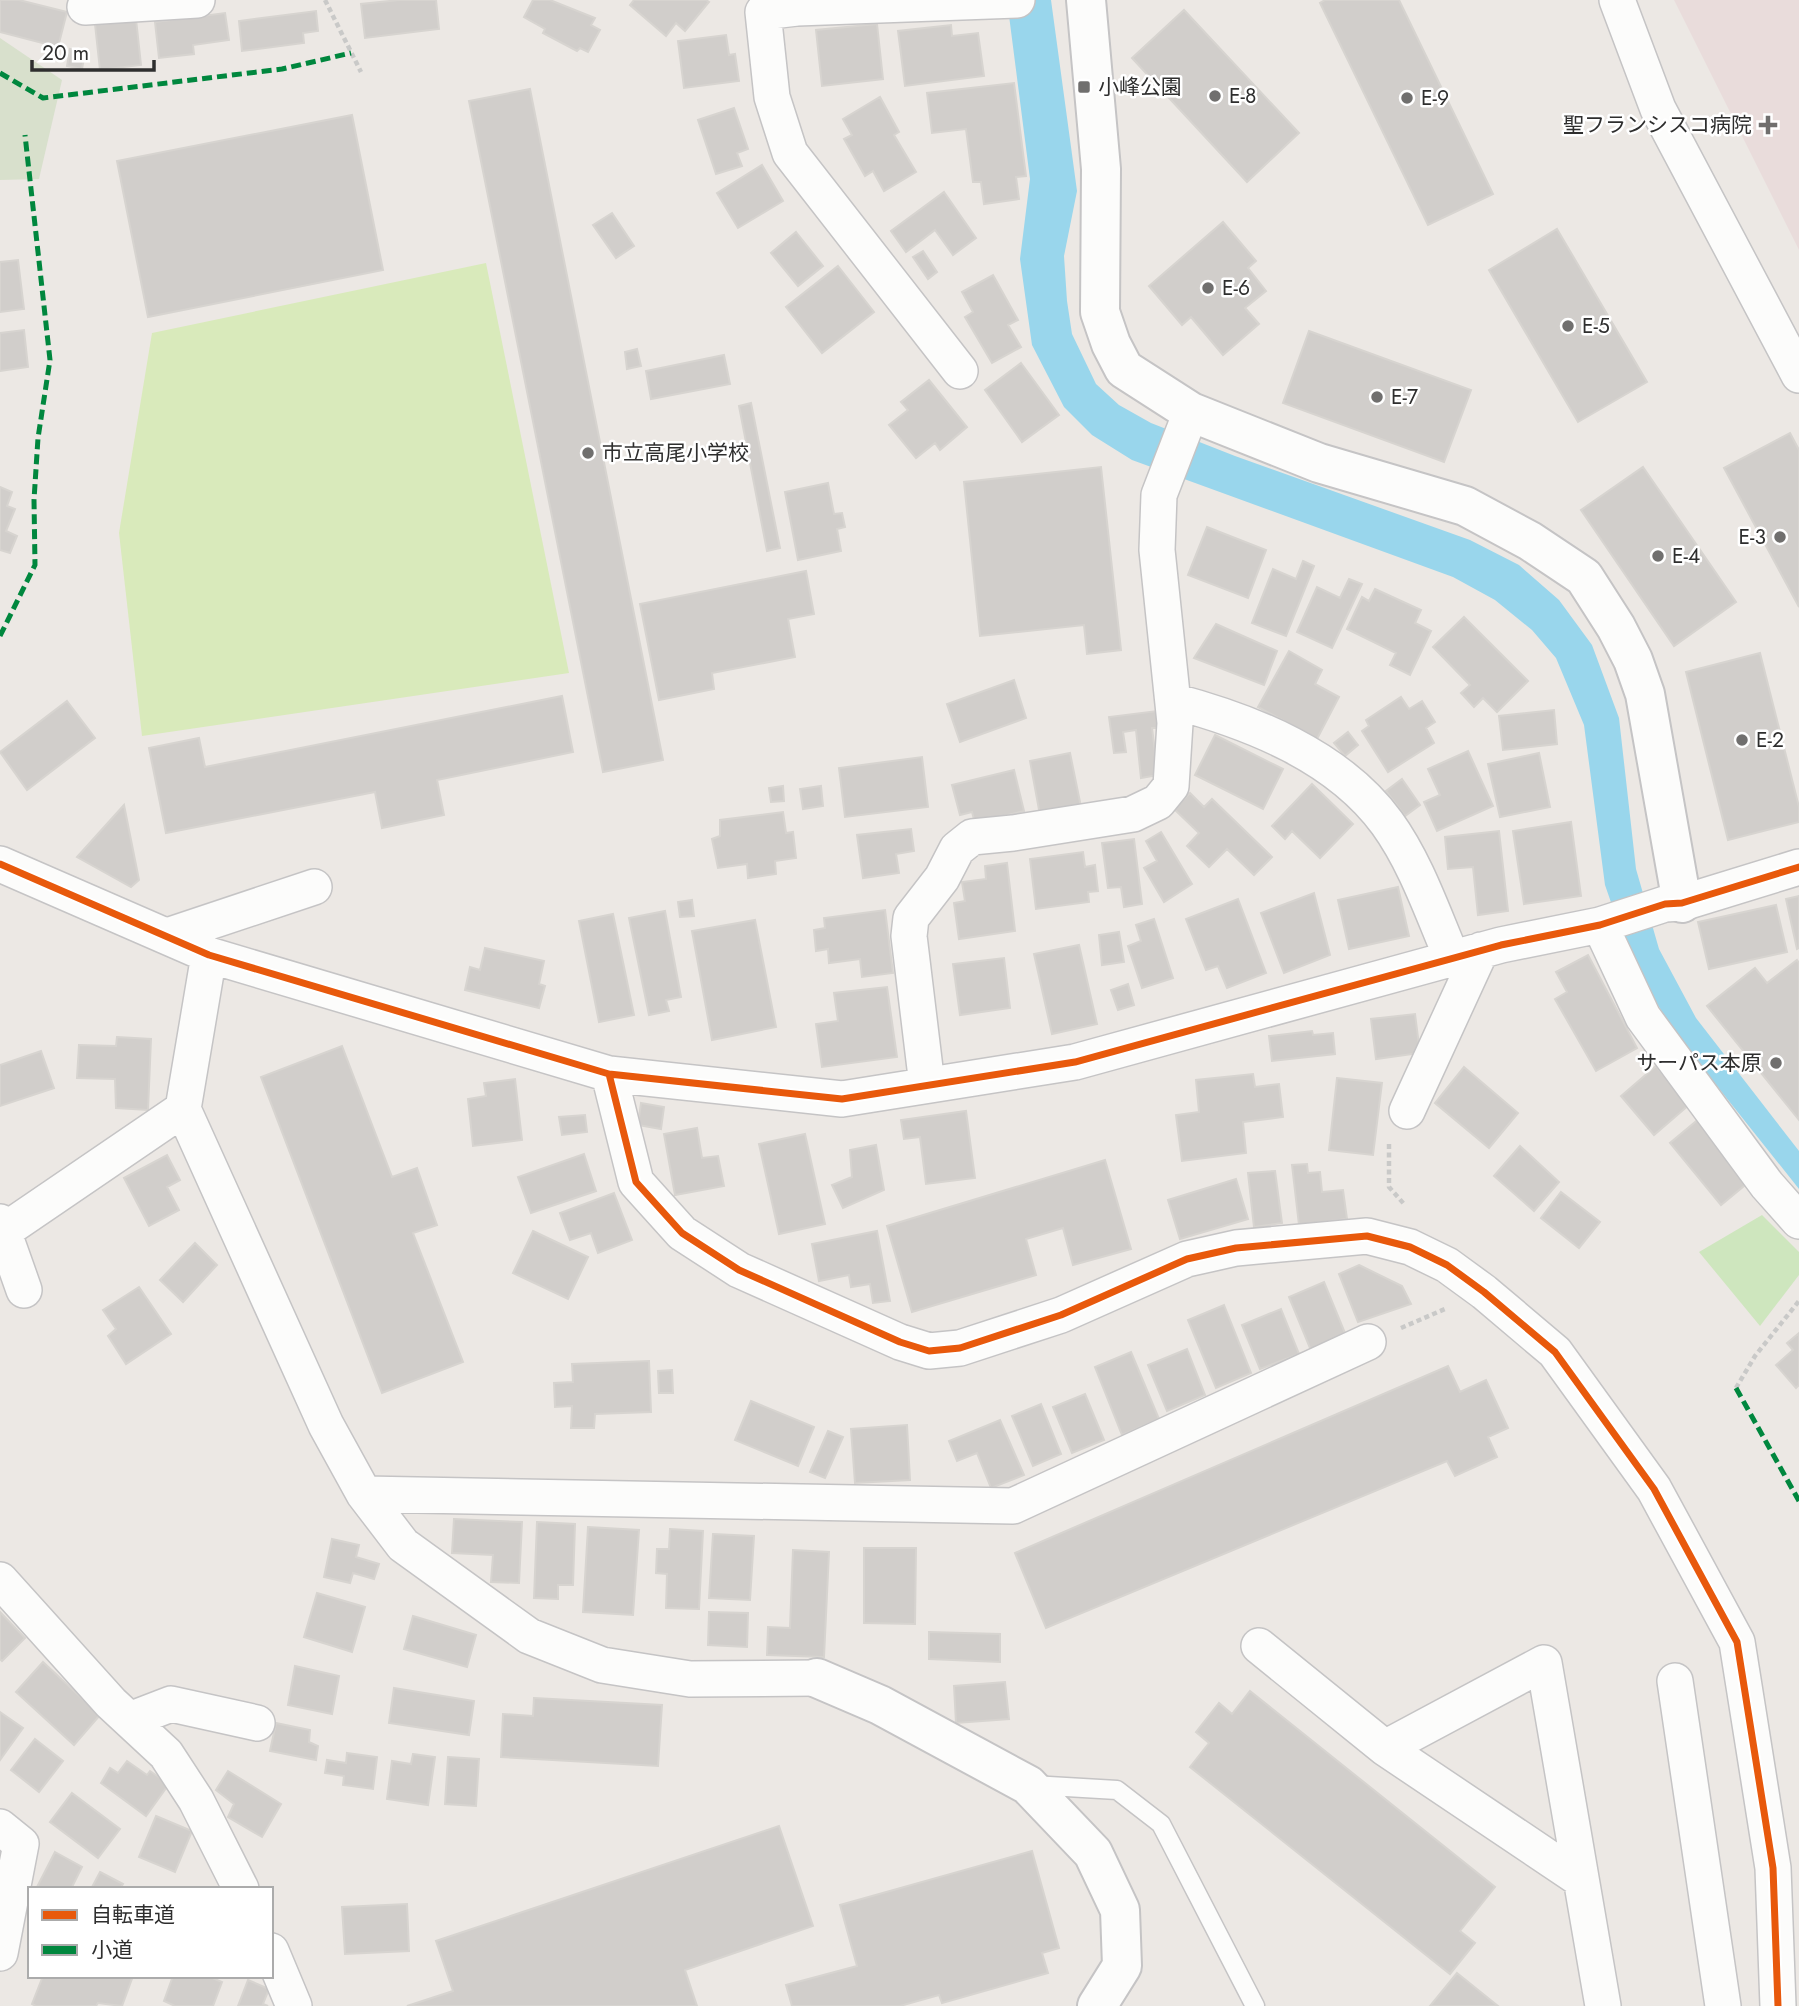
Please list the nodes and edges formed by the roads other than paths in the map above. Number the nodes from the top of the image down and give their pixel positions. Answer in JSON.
{"nodes":[{"id":1,"x":197,"y":0,"type":"edge"},
{"id":2,"x":1086,"y":0,"type":"edge"},
{"id":3,"x":1617,"y":0,"type":"edge"},
{"id":4,"x":1008,"y":1,"type":"edge"},
{"id":5,"x":85,"y":7,"type":"dead end"},
{"id":6,"x":960,"y":371,"type":"dead end"},
{"id":7,"x":1799,"y":375,"type":"edge"},
{"id":8,"x":1188,"y":417,"type":"junction"},
{"id":9,"x":1173,"y":701,"type":"junction"},
{"id":10,"x":0,"y":864,"type":"edge"},
{"id":11,"x":1799,"y":867,"type":"edge"},
{"id":12,"x":314,"y":887,"type":"dead end"},
{"id":13,"x":1674,"y":903,"type":"junction"},
{"id":14,"x":1600,"y":925,"type":"junction"},
{"id":15,"x":167,"y":936,"type":"junction"},
{"id":16,"x":1466,"y":954,"type":"junction"},
{"id":17,"x":209,"y":955,"type":"junction"},
{"id":18,"x":609,"y":1074,"type":"junction"},
{"id":19,"x":927,"y":1085,"type":"junction"},
{"id":20,"x":183,"y":1110,"type":"junction"},
{"id":21,"x":1406,"y":1111,"type":"road end"},
{"id":22,"x":1799,"y":1221,"type":"edge"},
{"id":23,"x":2,"y":1227,"type":"edge"},
{"id":24,"x":24,"y":1290,"type":"dead end"},
{"id":25,"x":1368,"y":1342,"type":"road end"},
{"id":26,"x":364,"y":1494,"type":"junction"},
{"id":27,"x":0,"y":1580,"type":"edge"},
{"id":28,"x":1259,"y":1646,"type":"dead end"},
{"id":29,"x":817,"y":1678,"type":"joint"},
{"id":30,"x":1675,"y":1681,"type":"dead end"},
{"id":31,"x":132,"y":1719,"type":"junction"},
{"id":32,"x":257,"y":1723,"type":"dead end"},
{"id":33,"x":1385,"y":1748,"type":"junction"},
{"id":34,"x":1028,"y":1785,"type":"junction"},
{"id":35,"x":0,"y":1827,"type":"edge"},
{"id":36,"x":1580,"y":1879,"type":"junction"},
{"id":37,"x":241,"y":1887,"type":"edge"},
{"id":38,"x":0,"y":1953,"type":"edge"},
{"id":39,"x":273,"y":1956,"type":"edge"},
{"id":40,"x":294,"y":2006,"type":"edge"},
{"id":41,"x":1097,"y":2006,"type":"edge"},
{"id":42,"x":1255,"y":2006,"type":"edge"},
{"id":43,"x":1603,"y":2006,"type":"edge"},
{"id":44,"x":1723,"y":2006,"type":"edge"},
{"id":45,"x":1778,"y":2006,"type":"edge"}],
"edges":[{"from":1,"to":5,"type":"street"},
{"from":2,"to":8,"type":"street"},
{"from":3,"to":7,"type":"street"},
{"from":4,"to":6,"type":"street"},
{"from":8,"to":9,"type":"street"},
{"from":8,"to":13,"type":"street"},
{"from":9,"to":16,"type":"street"},
{"from":9,"to":19,"type":"street"},
{"from":10,"to":15,"type":"street"},
{"from":11,"to":13,"type":"street"},
{"from":12,"to":15,"type":"street"},
{"from":13,"to":14,"type":"street"},
{"from":14,"to":16,"type":"street"},
{"from":14,"to":22,"type":"street"},
{"from":15,"to":17,"type":"street"},
{"from":16,"to":19,"type":"street"},
{"from":16,"to":21,"type":"street"},
{"from":17,"to":18,"type":"street"},
{"from":17,"to":20,"type":"street"},
{"from":18,"to":19,"type":"street"},
{"from":18,"to":45,"type":"street"},
{"from":20,"to":23,"type":"street"},
{"from":20,"to":26,"type":"street"},
{"from":23,"to":24,"type":"street"},
{"from":25,"to":26,"type":"street"},
{"from":26,"to":29,"type":"street"},
{"from":27,"to":31,"type":"street"},
{"from":28,"to":33,"type":"street"},
{"from":29,"to":34,"type":"street"},
{"from":30,"to":44,"type":"street"},
{"from":31,"to":32,"type":"street"},
{"from":31,"to":37,"type":"street"},
{"from":33,"to":36,"type":"street"},
{"from":33,"to":36,"type":"street"},
{"from":34,"to":41,"type":"street"},
{"from":34,"to":42,"type":"lane"},
{"from":35,"to":38,"type":"street"},
{"from":36,"to":43,"type":"street"},
{"from":39,"to":40,"type":"street"}]}
